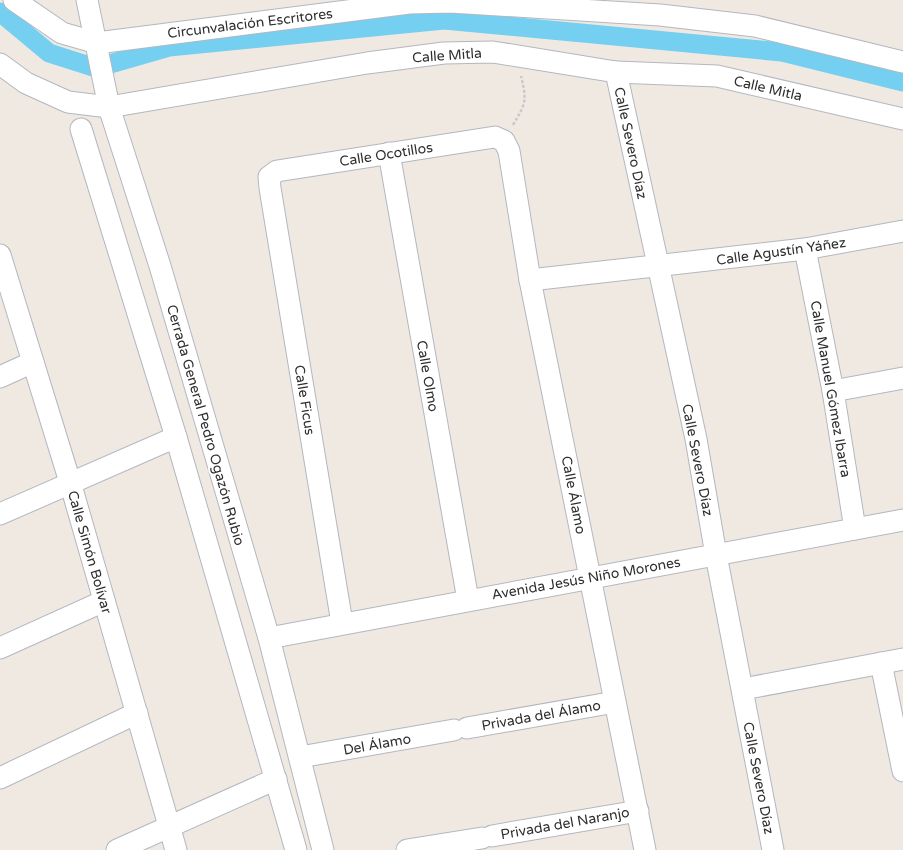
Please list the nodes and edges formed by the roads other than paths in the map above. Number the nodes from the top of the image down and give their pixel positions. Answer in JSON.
{"nodes":[{"id":1,"x":14,"y":0,"type":"edge"},
{"id":2,"x":87,"y":0,"type":"edge"},
{"id":3,"x":661,"y":8,"type":"edge"},
{"id":4,"x":98,"y":51,"type":"junction"},
{"id":5,"x":903,"y":62,"type":"edge"},
{"id":6,"x":0,"y":64,"type":"edge"},
{"id":7,"x":616,"y":72,"type":"junction"},
{"id":8,"x":108,"y":99,"type":"junction"},
{"id":9,"x":903,"y":119,"type":"edge"},
{"id":10,"x":81,"y":129,"type":"dead end"},
{"id":11,"x":504,"y":141,"type":"joint"},
{"id":12,"x":389,"y":153,"type":"junction"},
{"id":13,"x":270,"y":177,"type":"joint"},
{"id":14,"x":903,"y":231,"type":"edge"},
{"id":15,"x":805,"y":249,"type":"junction"},
{"id":16,"x":0,"y":255,"type":"edge"},
{"id":17,"x":658,"y":267,"type":"junction"},
{"id":18,"x":530,"y":280,"type":"junction"},
{"id":19,"x":33,"y":362,"type":"junction"},
{"id":20,"x":0,"y":377,"type":"edge"},
{"id":21,"x":903,"y":378,"type":"edge"},
{"id":22,"x":833,"y":391,"type":"junction"},
{"id":23,"x":176,"y":437,"type":"junction"},
{"id":24,"x":70,"y":482,"type":"junction"},
{"id":25,"x":0,"y":514,"type":"edge"},
{"id":26,"x":903,"y":520,"type":"edge"},
{"id":27,"x":855,"y":528,"type":"junction"},
{"id":28,"x":716,"y":555,"type":"junction"},
{"id":29,"x":590,"y":577,"type":"junction"},
{"id":30,"x":104,"y":600,"type":"junction"},
{"id":31,"x":468,"y":600,"type":"junction"},
{"id":32,"x":342,"y":623,"type":"junction"},
{"id":33,"x":269,"y":638,"type":"junction"},
{"id":34,"x":0,"y":648,"type":"edge"},
{"id":35,"x":903,"y":659,"type":"edge"},
{"id":36,"x":881,"y":662,"type":"junction"},
{"id":37,"x":743,"y":689,"type":"junction"},
{"id":38,"x":615,"y":702,"type":"junction"},
{"id":39,"x":137,"y":713,"type":"junction"},
{"id":40,"x":460,"y":729,"type":"joint"},
{"id":41,"x":300,"y":757,"type":"junction"},
{"id":42,"x":903,"y":771,"type":"edge"},
{"id":43,"x":0,"y":778,"type":"edge"},
{"id":44,"x":276,"y":779,"type":"junction"},
{"id":45,"x":638,"y":811,"type":"junction"},
{"id":46,"x":170,"y":826,"type":"junction"},
{"id":47,"x":117,"y":850,"type":"edge"},
{"id":48,"x":176,"y":850,"type":"edge"},
{"id":49,"x":296,"y":850,"type":"edge"},
{"id":50,"x":323,"y":850,"type":"edge"},
{"id":51,"x":407,"y":850,"type":"edge"},
{"id":52,"x":645,"y":850,"type":"edge"},
{"id":53,"x":773,"y":850,"type":"edge"}],
"edges":[{"from":1,"to":4,"type":"street"},
{"from":2,"to":4,"type":"street","name":"Cerrada General Pedro Ogazón Rubio"},
{"from":3,"to":4,"type":"street","name":"Circunvalación Escritores"},
{"from":3,"to":5,"type":"street","name":"Circunvalación Escritores"},
{"from":4,"to":8,"type":"street","name":"Cerrada General Pedro Ogazón Rubio"},
{"from":6,"to":8,"type":"street","name":"Calle Mitla"},
{"from":7,"to":8,"type":"street","name":"Calle Mitla"},
{"from":7,"to":9,"type":"street","name":"Calle Mitla"},
{"from":7,"to":17,"type":"street","name":"Calle Severo Díaz"},
{"from":8,"to":33,"type":"street","name":"Cerrada General Pedro Ogazón Rubio"},
{"from":10,"to":23,"type":"street"},
{"from":11,"to":12,"type":"street","name":"Calle Ocotillos"},
{"from":11,"to":18,"type":"street","name":"Calle Álamo"},
{"from":12,"to":13,"type":"street","name":"Calle Ocotillos"},
{"from":12,"to":31,"type":"street","name":"Calle Olmo"},
{"from":13,"to":32,"type":"street","name":"Calle Ficus"},
{"from":14,"to":15,"type":"street","name":"Calle Agustín Yáñez"},
{"from":15,"to":17,"type":"street","name":"Calle Agustín Yáñez"},
{"from":15,"to":22,"type":"street","name":"Calle Manuel Gómez Ibarra"},
{"from":16,"to":19,"type":"street","name":"Calle Simón Bolívar"},
{"from":17,"to":18,"type":"street","name":"Calle Agustín Yáñez"},
{"from":17,"to":28,"type":"street","name":"Calle Severo Díaz"},
{"from":18,"to":29,"type":"street","name":"Calle Álamo"},
{"from":19,"to":20,"type":"street"},
{"from":19,"to":24,"type":"street","name":"Calle Simón Bolívar"},
{"from":21,"to":22,"type":"street"},
{"from":22,"to":27,"type":"street","name":"Calle Manuel Gómez Ibarra"},
{"from":23,"to":24,"type":"street"},
{"from":23,"to":44,"type":"street"},
{"from":24,"to":25,"type":"street"},
{"from":24,"to":30,"type":"street","name":"Calle Simón Bolívar"},
{"from":26,"to":27,"type":"street","name":"Avenida Jesús Niño Morones"},
{"from":27,"to":28,"type":"street","name":"Avenida Jesús Niño Morones"},
{"from":28,"to":29,"type":"street","name":"Avenida Jesús Niño Morones"},
{"from":28,"to":37,"type":"street","name":"Calle Severo Díaz"},
{"from":29,"to":31,"type":"street","name":"Avenida Jesús Niño Morones"},
{"from":29,"to":38,"type":"street","name":"Calle Álamo"},
{"from":30,"to":34,"type":"street"},
{"from":30,"to":39,"type":"street","name":"Calle Simón Bolívar"},
{"from":31,"to":32,"type":"street","name":"Avenida Jesús Niño Morones"},
{"from":32,"to":33,"type":"street","name":"Avenida Jesús Niño Morones"},
{"from":33,"to":41,"type":"street","name":"Cerrada General Pedro Ogazón Rubio"},
{"from":35,"to":36,"type":"street"},
{"from":36,"to":37,"type":"street"},
{"from":36,"to":42,"type":"street"},
{"from":37,"to":53,"type":"street","name":"Calle Severo Díaz"},
{"from":38,"to":40,"type":"street","name":"Privada del Álamo"},
{"from":38,"to":45,"type":"street","name":"Calle Álamo"},
{"from":39,"to":43,"type":"street"},
{"from":39,"to":46,"type":"street","name":"Calle Simón Bolívar"},
{"from":40,"to":41,"type":"street","name":"Del Álamo"},
{"from":41,"to":50,"type":"street","name":"Cerrada General Pedro Ogazón Rubio"},
{"from":44,"to":46,"type":"street"},
{"from":44,"to":49,"type":"street"},
{"from":45,"to":51,"type":"street","name":"Privada del Naranjo"},
{"from":45,"to":52,"type":"street","name":"Calle Álamo"},
{"from":46,"to":47,"type":"street"},
{"from":46,"to":48,"type":"street","name":"Calle Simón Bolívar"}]}
